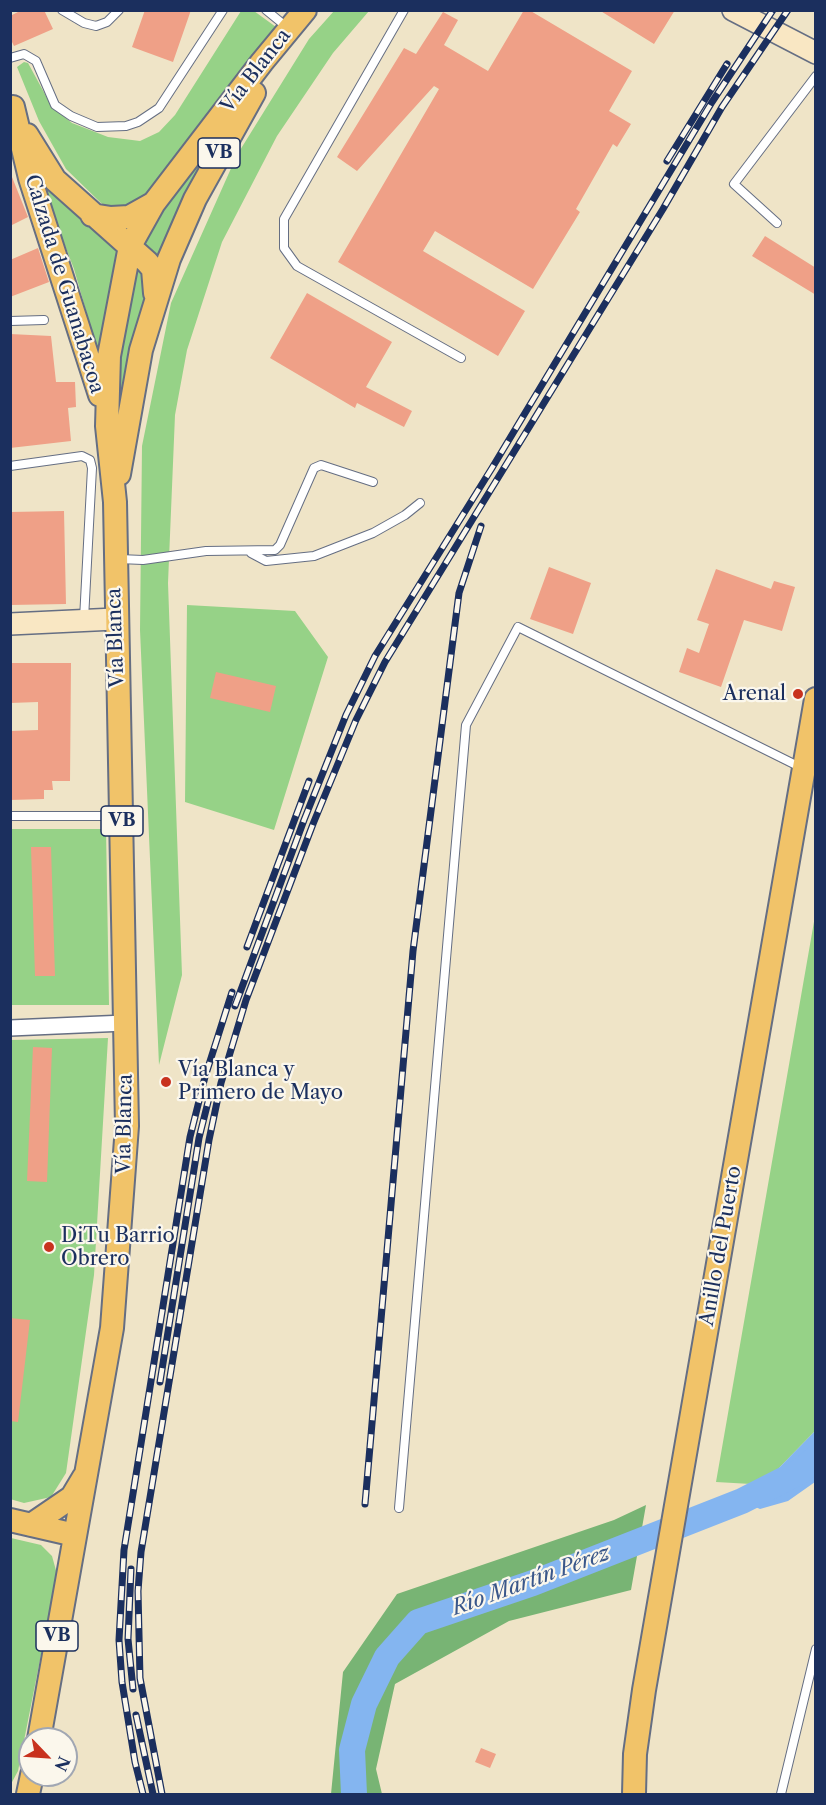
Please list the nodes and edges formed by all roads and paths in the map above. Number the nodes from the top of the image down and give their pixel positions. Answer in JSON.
{"nodes":[{"id":1,"x":62,"y":10,"type":"edge"},
{"id":2,"x":119,"y":10,"type":"edge"},
{"id":3,"x":223,"y":10,"type":"edge"},
{"id":4,"x":266,"y":10,"type":"edge"},
{"id":5,"x":305,"y":10,"type":"edge"},
{"id":6,"x":311,"y":10,"type":"edge"},
{"id":7,"x":404,"y":10,"type":"edge"},
{"id":8,"x":733,"y":10,"type":"edge"},
{"id":9,"x":289,"y":29,"type":"junction"},
{"id":10,"x":816,"y":53,"type":"edge"},
{"id":11,"x":10,"y":58,"type":"edge"},
{"id":12,"x":816,"y":76,"type":"edge"},
{"id":13,"x":12,"y":104,"type":"edge"},
{"id":14,"x":17,"y":150,"type":"edge"},
{"id":15,"x":154,"y":203,"type":"junction"},
{"id":16,"x":92,"y":215,"type":"junction"},
{"id":17,"x":777,"y":223,"type":"dead end"},
{"id":18,"x":130,"y":246,"type":"junction"},
{"id":19,"x":152,"y":309,"type":"junction"},
{"id":20,"x":44,"y":320,"type":"dead end"},
{"id":21,"x":10,"y":321,"type":"edge"},
{"id":22,"x":460,"y":358,"type":"dead end"},
{"id":23,"x":106,"y":426,"type":"junction"},
{"id":24,"x":10,"y":466,"type":"edge"},
{"id":25,"x":373,"y":482,"type":"dead end"},
{"id":26,"x":115,"y":502,"type":"junction"},
{"id":27,"x":420,"y":503,"type":"dead end"},
{"id":28,"x":249,"y":552,"type":"junction"},
{"id":29,"x":114,"y":559,"type":"junction"},
{"id":30,"x":115,"y":619,"type":"junction"},
{"id":31,"x":84,"y":620,"type":"junction"},
{"id":32,"x":10,"y":624,"type":"edge"},
{"id":33,"x":816,"y":699,"type":"edge"},
{"id":34,"x":804,"y":769,"type":"junction"},
{"id":35,"x":10,"y":816,"type":"edge"},
{"id":36,"x":122,"y":816,"type":"junction"},
{"id":37,"x":125,"y":1023,"type":"junction"},
{"id":38,"x":10,"y":1028,"type":"edge"},
{"id":39,"x":90,"y":1460,"type":"junction"},
{"id":40,"x":399,"y":1508,"type":"dead end"},
{"id":41,"x":21,"y":1523,"type":"edge"},
{"id":42,"x":75,"y":1535,"type":"junction"},
{"id":43,"x":816,"y":1649,"type":"edge"},
{"id":44,"x":41,"y":1727,"type":"edge"},
{"id":45,"x":634,"y":1794,"type":"edge"},
{"id":46,"x":781,"y":1794,"type":"edge"}],
"edges":[{"from":1,"to":2,"type":"lane"},
{"from":3,"to":11,"type":"lane"},
{"from":4,"to":9,"type":"lane"},
{"from":5,"to":9,"type":"main road","name":"Vía Blanca","number":"VB"},
{"from":6,"to":19,"type":"main road","name":"Vía Blanca","number":"VB"},
{"from":7,"to":22,"type":"lane"},
{"from":8,"to":10,"type":"street"},
{"from":9,"to":15,"type":"main road","name":"Vía Blanca","number":"VB"},
{"from":12,"to":17,"type":"lane"},
{"from":13,"to":14,"type":"main road","name":"Calzada de Guanabacoa"},
{"from":13,"to":16,"type":"main road","name":"Calzada de Guanabacoa"},
{"from":14,"to":23,"type":"main road","name":"Calzada de Guanabacoa"},
{"from":15,"to":16,"type":"main road"},
{"from":15,"to":18,"type":"main road","name":"Vía Blanca","number":"VB"},
{"from":16,"to":18,"type":"main road","name":"Calzada de Guanabacoa"},
{"from":18,"to":19,"type":"main road","name":"Calzada de Guanabacoa"},
{"from":18,"to":23,"type":"main road","name":"Vía Blanca","number":"VB"},
{"from":19,"to":26,"type":"main road","name":"Vía Blanca","number":"VB"},
{"from":20,"to":21,"type":"lane"},
{"from":23,"to":26,"type":"main road","name":"Vía Blanca","number":"VB"},
{"from":24,"to":31,"type":"lane"},
{"from":25,"to":28,"type":"lane"},
{"from":26,"to":29,"type":"main road","name":"Vía Blanca","number":"VB"},
{"from":27,"to":28,"type":"lane"},
{"from":28,"to":29,"type":"lane"},
{"from":29,"to":30,"type":"main road","name":"Vía Blanca","number":"VB"},
{"from":30,"to":31,"type":"street"},
{"from":30,"to":36,"type":"main road","name":"Vía Blanca","number":"VB"},
{"from":31,"to":32,"type":"street"},
{"from":33,"to":34,"type":"main road","name":"Anillo del Puerto"},
{"from":34,"to":40,"type":"lane"},
{"from":34,"to":45,"type":"main road","name":"Anillo del Puerto"},
{"from":35,"to":36,"type":"lane"},
{"from":36,"to":37,"type":"main road","name":"Vía Blanca","number":"VB"},
{"from":37,"to":38,"type":"street"},
{"from":37,"to":39,"type":"main road","name":"Vía Blanca","number":"VB"},
{"from":39,"to":41,"type":"main road"},
{"from":39,"to":42,"type":"main road","name":"Vía Blanca","number":"VB"},
{"from":41,"to":42,"type":"main road"},
{"from":42,"to":44,"type":"main road","name":"Vía Blanca","number":"VB"},
{"from":43,"to":46,"type":"lane"}]}
